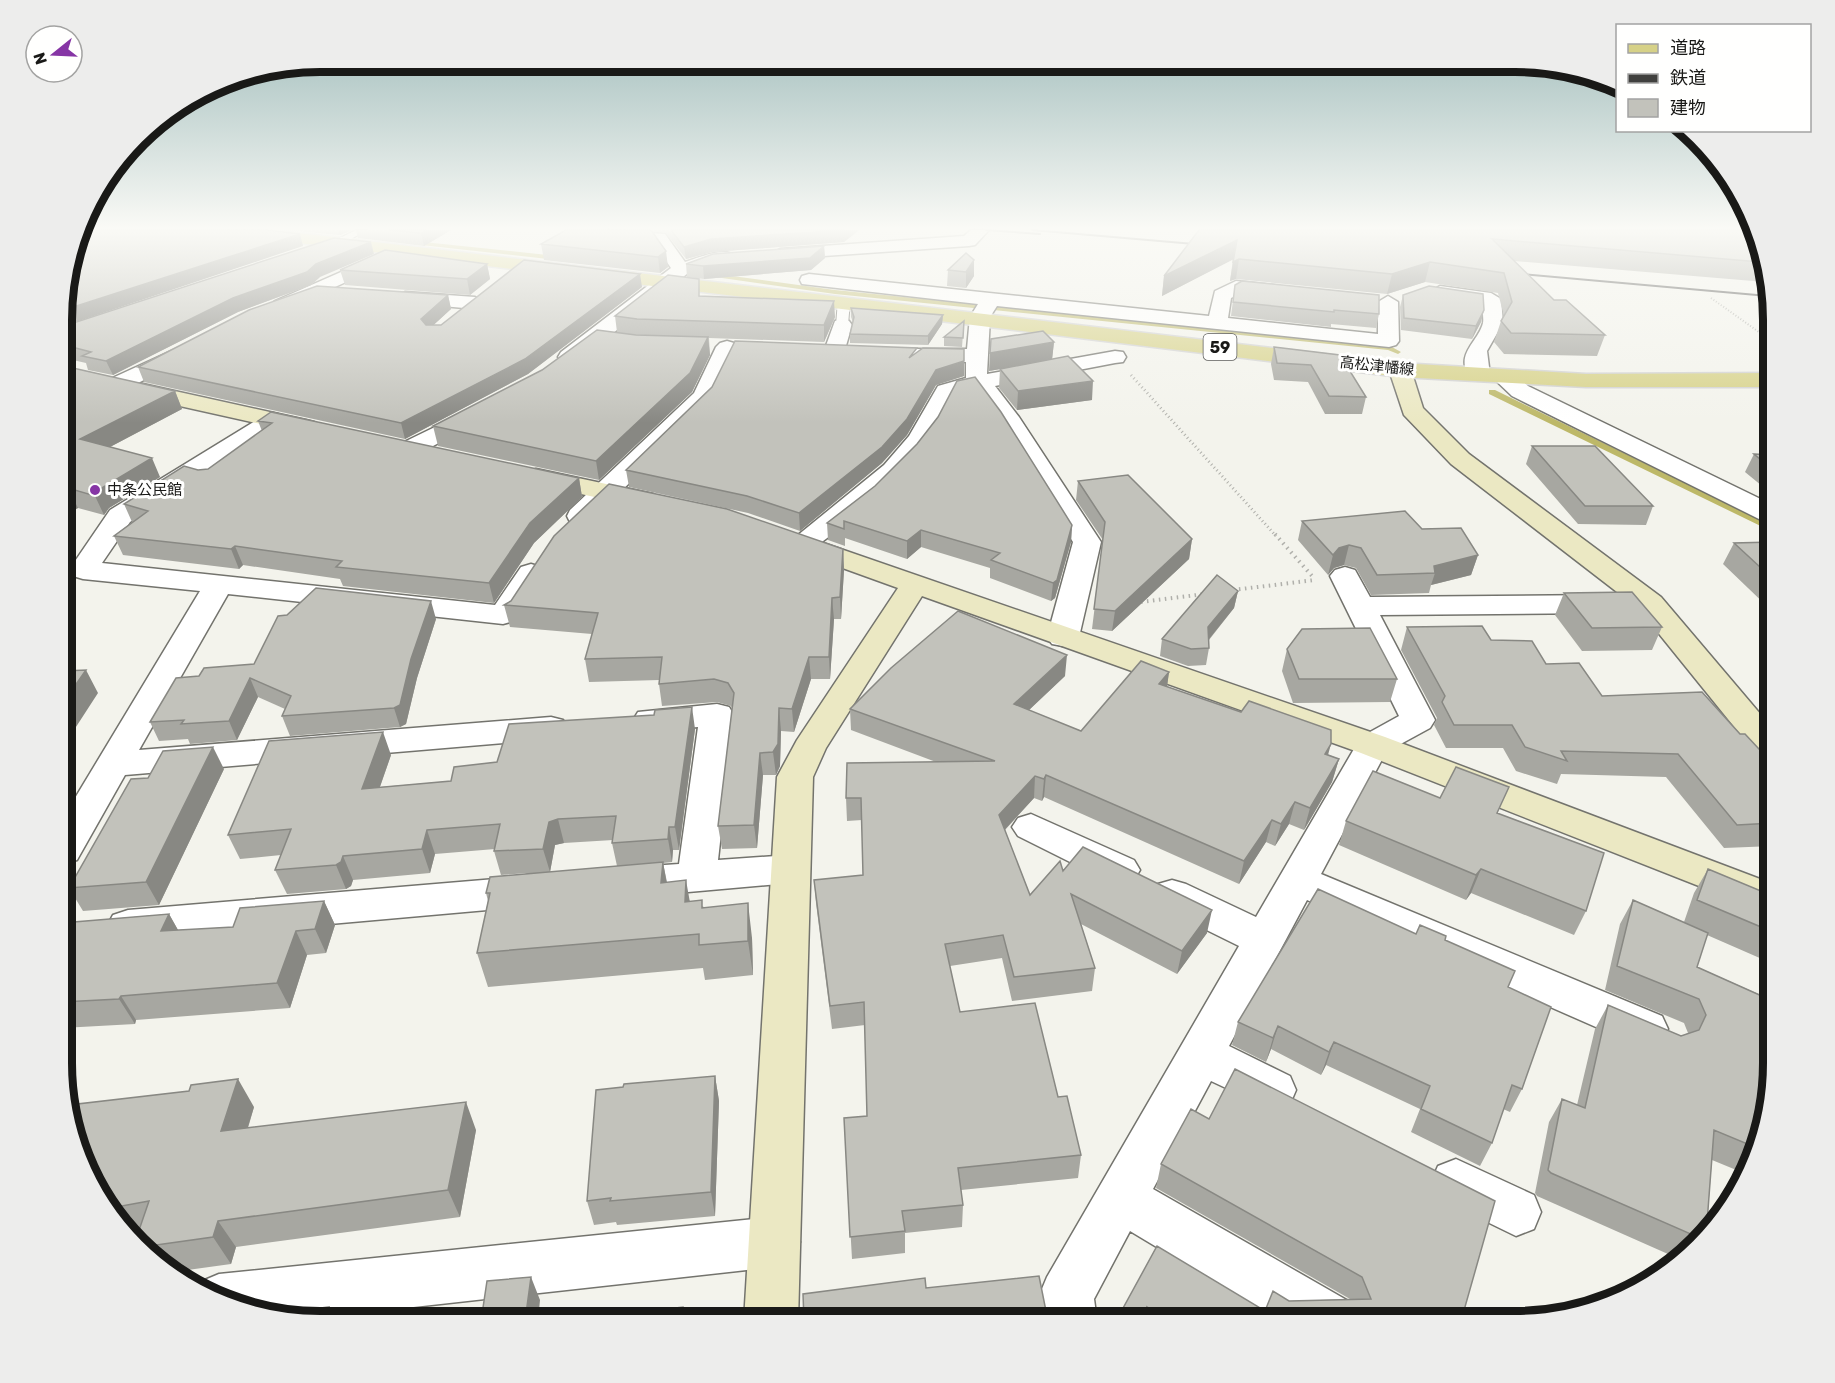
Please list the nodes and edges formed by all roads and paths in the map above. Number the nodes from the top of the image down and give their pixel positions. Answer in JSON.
{"nodes":[{"id":1,"x":310,"y":295,"type":"edge"},
{"id":2,"x":485,"y":295,"type":"edge"},
{"id":3,"x":651,"y":295,"type":"edge"},
{"id":4,"x":802,"y":295,"type":"edge"},
{"id":5,"x":904,"y":295,"type":"edge"},
{"id":6,"x":1223,"y":295,"type":"edge"},
{"id":7,"x":385,"y":296,"type":"edge"},
{"id":8,"x":1406,"y":296,"type":"junction"},
{"id":9,"x":1711,"y":298,"type":"dead end"},
{"id":10,"x":1365,"y":300,"type":"edge"},
{"id":11,"x":844,"y":301,"type":"junction"},
{"id":12,"x":474,"y":303,"type":"junction"},
{"id":13,"x":985,"y":307,"type":"junction"},
{"id":14,"x":266,"y":311,"type":"edge"},
{"id":15,"x":452,"y":321,"type":"edge"},
{"id":16,"x":842,"y":325,"type":"joint"},
{"id":17,"x":1217,"y":325,"type":"junction"},
{"id":18,"x":1763,"y":335,"type":"edge"},
{"id":19,"x":595,"y":339,"type":"junction"},
{"id":20,"x":617,"y":341,"type":"edge"},
{"id":21,"x":202,"y":342,"type":"edge"},
{"id":22,"x":751,"y":348,"type":"edge"},
{"id":23,"x":811,"y":350,"type":"edge"},
{"id":24,"x":834,"y":351,"type":"junction"},
{"id":25,"x":857,"y":352,"type":"edge"},
{"id":26,"x":901,"y":353,"type":"edge"},
{"id":27,"x":979,"y":356,"type":"junction"},
{"id":28,"x":1115,"y":357,"type":"joint"},
{"id":29,"x":557,"y":366,"type":"edge"},
{"id":30,"x":1400,"y":370,"type":"junction"},
{"id":31,"x":1491,"y":376,"type":"junction"},
{"id":32,"x":85,"y":378,"type":"edge"},
{"id":33,"x":1763,"y":380,"type":"edge"},
{"id":34,"x":982,"y":382,"type":"junction"},
{"id":35,"x":116,"y":385,"type":"junction"},
{"id":36,"x":488,"y":407,"type":"edge"},
{"id":37,"x":273,"y":420,"type":"junction"},
{"id":38,"x":329,"y":432,"type":"edge"},
{"id":39,"x":455,"y":459,"type":"edge"},
{"id":40,"x":512,"y":472,"type":"edge"},
{"id":41,"x":604,"y":492,"type":"junction"},
{"id":42,"x":671,"y":506,"type":"edge"},
{"id":43,"x":1763,"y":510,"type":"edge"},
{"id":44,"x":770,"y":532,"type":"edge"},
{"id":45,"x":801,"y":544,"type":"junction"},
{"id":46,"x":1330,"y":578,"type":"junction"},
{"id":47,"x":915,"y":584,"type":"junction"},
{"id":48,"x":218,"y":586,"type":"junction"},
{"id":49,"x":1224,"y":591,"type":"edge"},
{"id":50,"x":1212,"y":593,"type":"edge"},
{"id":51,"x":1650,"y":603,"type":"junction"},
{"id":52,"x":1071,"y":604,"type":"junction"},
{"id":53,"x":1362,"y":606,"type":"junction"},
{"id":54,"x":1063,"y":637,"type":"junction"},
{"id":55,"x":622,"y":722,"type":"edge"},
{"id":56,"x":586,"y":725,"type":"edge"},
{"id":57,"x":1763,"y":740,"type":"edge"},
{"id":58,"x":1373,"y":745,"type":"junction"},
{"id":59,"x":113,"y":764,"type":"junction"},
{"id":60,"x":1031,"y":827,"type":"dead end"},
{"id":61,"x":72,"y":835,"type":"edge"},
{"id":62,"x":790,"y":869,"type":"junction"},
{"id":63,"x":697,"y":876,"type":"junction"},
{"id":64,"x":1298,"y":880,"type":"junction"},
{"id":65,"x":1763,"y":895,"type":"edge"},
{"id":66,"x":98,"y":928,"type":"edge"},
{"id":67,"x":1265,"y":940,"type":"junction"},
{"id":68,"x":1667,"y":1038,"type":"edge"},
{"id":69,"x":1202,"y":1054,"type":"junction"},
{"id":70,"x":1306,"y":1107,"type":"edge"},
{"id":71,"x":1422,"y":1165,"type":"edge"},
{"id":72,"x":1121,"y":1198,"type":"junction"},
{"id":73,"x":1516,"y":1212,"type":"dead end"},
{"id":74,"x":774,"y":1242,"type":"junction"},
{"id":75,"x":242,"y":1299,"type":"edge"},
{"id":76,"x":771,"y":1311,"type":"edge"},
{"id":77,"x":1068,"y":1311,"type":"edge"},
{"id":78,"x":1314,"y":1311,"type":"edge"}],
"edges":[{"from":1,"to":14,"type":"street"},
{"from":2,"to":12,"type":"street"},
{"from":3,"to":19,"type":"street"},
{"from":4,"to":11,"type":"main road","name":"高松津幡線","number":"59"},
{"from":5,"to":13,"type":"street"},
{"from":6,"to":17,"type":"street"},
{"from":7,"to":12,"type":"street"},
{"from":8,"to":10,"type":"street"},
{"from":8,"to":17,"type":"street"},
{"from":8,"to":31,"type":"street"},
{"from":9,"to":18,"type":"path"},
{"from":11,"to":13,"type":"main road","name":"高松津幡線","number":"59"},
{"from":11,"to":16,"type":"lane"},
{"from":12,"to":15,"type":"street"},
{"from":13,"to":17,"type":"street"},
{"from":13,"to":27,"type":"street"},
{"from":13,"to":30,"type":"main road","name":"高松津幡線","number":"59"},
{"from":16,"to":24,"type":"street"},
{"from":19,"to":20,"type":"street"},
{"from":19,"to":29,"type":"street"},
{"from":21,"to":35,"type":"street"},
{"from":22,"to":41,"type":"street"},
{"from":23,"to":24,"type":"street"},
{"from":24,"to":25,"type":"street"},
{"from":26,"to":27,"type":"street"},
{"from":27,"to":34,"type":"street"},
{"from":28,"to":34,"type":"street"},
{"from":28,"to":46,"type":"path"},
{"from":30,"to":31,"type":"main road","name":"高松津幡線","number":"59"},
{"from":30,"to":51,"type":"street"},
{"from":31,"to":33,"type":"main road","name":"高松津幡線","number":"59"},
{"from":31,"to":43,"type":"street"},
{"from":32,"to":35,"type":"street"},
{"from":34,"to":45,"type":"street"},
{"from":34,"to":52,"type":"street"},
{"from":35,"to":37,"type":"street"},
{"from":36,"to":39,"type":"street"},
{"from":37,"to":38,"type":"street"},
{"from":37,"to":48,"type":"street"},
{"from":40,"to":41,"type":"street"},
{"from":41,"to":42,"type":"street"},
{"from":41,"to":48,"type":"street"},
{"from":44,"to":45,"type":"street"},
{"from":45,"to":47,"type":"street"},
{"from":46,"to":49,"type":"path"},
{"from":46,"to":53,"type":"street"},
{"from":47,"to":54,"type":"street"},
{"from":47,"to":62,"type":"street"},
{"from":48,"to":59,"type":"street"},
{"from":50,"to":52,"type":"path"},
{"from":51,"to":53,"type":"street"},
{"from":51,"to":57,"type":"street"},
{"from":52,"to":54,"type":"street"},
{"from":53,"to":58,"type":"street"},
{"from":54,"to":58,"type":"street"},
{"from":55,"to":63,"type":"street"},
{"from":56,"to":59,"type":"street"},
{"from":58,"to":64,"type":"street"},
{"from":58,"to":65,"type":"street"},
{"from":59,"to":61,"type":"street"},
{"from":60,"to":67,"type":"street"},
{"from":62,"to":63,"type":"street"},
{"from":62,"to":74,"type":"street"},
{"from":63,"to":66,"type":"street"},
{"from":64,"to":67,"type":"street"},
{"from":64,"to":68,"type":"street"},
{"from":67,"to":69,"type":"street"},
{"from":69,"to":70,"type":"street"},
{"from":69,"to":72,"type":"street"},
{"from":71,"to":73,"type":"street"},
{"from":72,"to":77,"type":"street"},
{"from":72,"to":78,"type":"street"},
{"from":74,"to":75,"type":"street"},
{"from":74,"to":76,"type":"street"}]}
